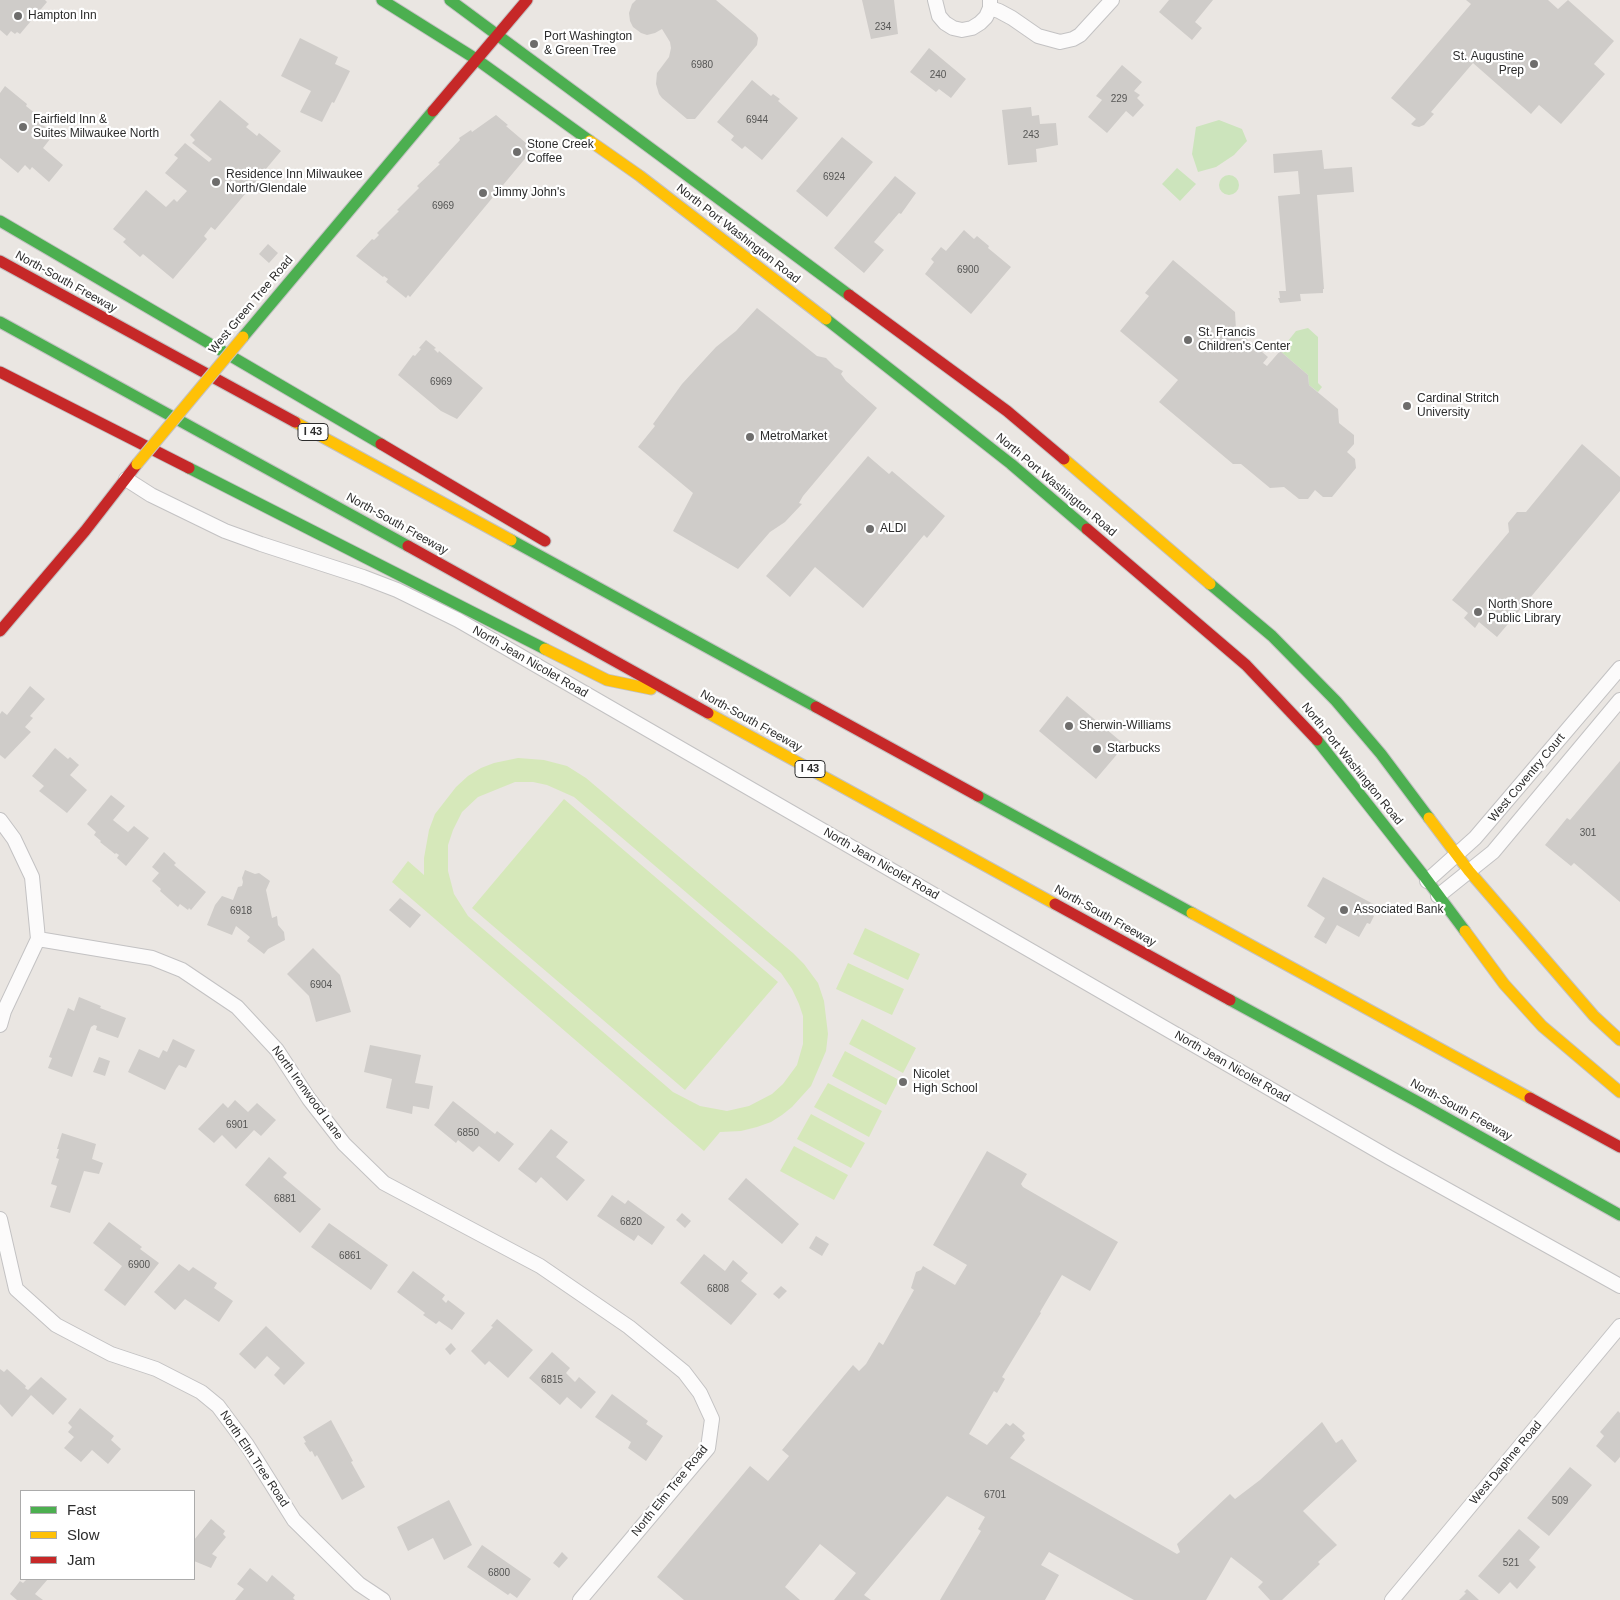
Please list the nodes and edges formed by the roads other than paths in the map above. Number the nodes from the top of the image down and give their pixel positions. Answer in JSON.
{"nodes":[{"id":1,"x":382,"y":0,"type":"edge"},
{"id":2,"x":450,"y":0,"type":"edge"},
{"id":3,"x":527,"y":0,"type":"edge"},
{"id":4,"x":935,"y":0,"type":"edge"},
{"id":5,"x":1112,"y":0,"type":"edge"},
{"id":6,"x":990,"y":4,"type":"edge"},
{"id":7,"x":498,"y":34,"type":"junction"},
{"id":8,"x":476,"y":59,"type":"junction"},
{"id":9,"x":0,"y":221,"type":"edge"},
{"id":10,"x":0,"y":262,"type":"edge"},
{"id":11,"x":0,"y":322,"type":"edge"},
{"id":12,"x":0,"y":372,"type":"edge"},
{"id":13,"x":126,"y":479,"type":"junction"},
{"id":14,"x":554,"y":546,"type":"dead end"},
{"id":15,"x":569,"y":558,"type":"dead end"},
{"id":16,"x":626,"y":603,"type":"junction"},
{"id":17,"x":0,"y":631,"type":"edge"},
{"id":18,"x":1620,"y":668,"type":"edge"},
{"id":19,"x":672,"y":693,"type":"junction"},
{"id":20,"x":1620,"y":700,"type":"edge"},
{"id":21,"x":0,"y":820,"type":"edge"},
{"id":22,"x":1456,"y":854,"type":"junction"},
{"id":23,"x":1469,"y":871,"type":"junction"},
{"id":24,"x":1427,"y":881,"type":"junction"},
{"id":25,"x":1438,"y":896,"type":"junction"},
{"id":26,"x":38,"y":939,"type":"junction"},
{"id":27,"x":0,"y":1025,"type":"edge"},
{"id":28,"x":1620,"y":1040,"type":"edge"},
{"id":29,"x":1620,"y":1092,"type":"edge"},
{"id":30,"x":1620,"y":1147,"type":"edge"},
{"id":31,"x":1620,"y":1215,"type":"edge"},
{"id":32,"x":0,"y":1219,"type":"edge"},
{"id":33,"x":1620,"y":1286,"type":"edge"},
{"id":34,"x":1620,"y":1326,"type":"edge"},
{"id":35,"x":684,"y":1372,"type":"joint"},
{"id":36,"x":383,"y":1600,"type":"edge"},
{"id":37,"x":580,"y":1600,"type":"edge"},
{"id":38,"x":1392,"y":1600,"type":"edge"}],
"edges":[{"from":1,"to":8,"type":"main road","name":"North Port Washington Road"},
{"from":2,"to":7,"type":"main road","name":"North Port Washington Road"},
{"from":3,"to":7,"type":"main road","name":"West Green Tree Road"},
{"from":4,"to":6,"type":"street"},
{"from":5,"to":6,"type":"street"},
{"from":7,"to":8,"type":"main road","name":"West Green Tree Road"},
{"from":7,"to":22,"type":"main road","name":"North Port Washington Road"},
{"from":8,"to":13,"type":"main road","name":"West Green Tree Road","bridge":true},
{"from":8,"to":24,"type":"main road","name":"North Port Washington Road"},
{"from":9,"to":14,"type":"main road"},
{"from":10,"to":16,"type":"main road","name":"North-South Freeway","number":"I 43"},
{"from":11,"to":19,"type":"main road","name":"North-South Freeway","number":"I 43"},
{"from":12,"to":19,"type":"main road"},
{"from":13,"to":17,"type":"main road","name":"West Green Tree Road"},
{"from":13,"to":33,"type":"street","name":"North Jean Nicolet Road"},
{"from":15,"to":16,"type":"main road"},
{"from":16,"to":30,"type":"main road","name":"North-South Freeway","number":"I 43"},
{"from":18,"to":22,"type":"street","name":"West Coventry Court"},
{"from":19,"to":31,"type":"main road","name":"North-South Freeway","number":"I 43"},
{"from":20,"to":23,"type":"street","name":"West Coventry Court"},
{"from":21,"to":26,"type":"street"},
{"from":22,"to":23,"type":"main road","name":"North Port Washington Road"},
{"from":22,"to":24,"type":"street","name":"West Coventry Court"},
{"from":23,"to":25,"type":"street","name":"West Coventry Court"},
{"from":23,"to":28,"type":"main road","name":"North Port Washington Road"},
{"from":24,"to":25,"type":"main road","name":"North Port Washington Road"},
{"from":25,"to":29,"type":"main road","name":"North Port Washington Road"},
{"from":26,"to":27,"type":"street"},
{"from":26,"to":35,"type":"street","name":"North Ironwood Lane"},
{"from":32,"to":36,"type":"street","name":"North Elm Tree Road"},
{"from":34,"to":38,"type":"street","name":"West Daphne Road"},
{"from":35,"to":37,"type":"street","name":"North Elm Tree Road"}]}
